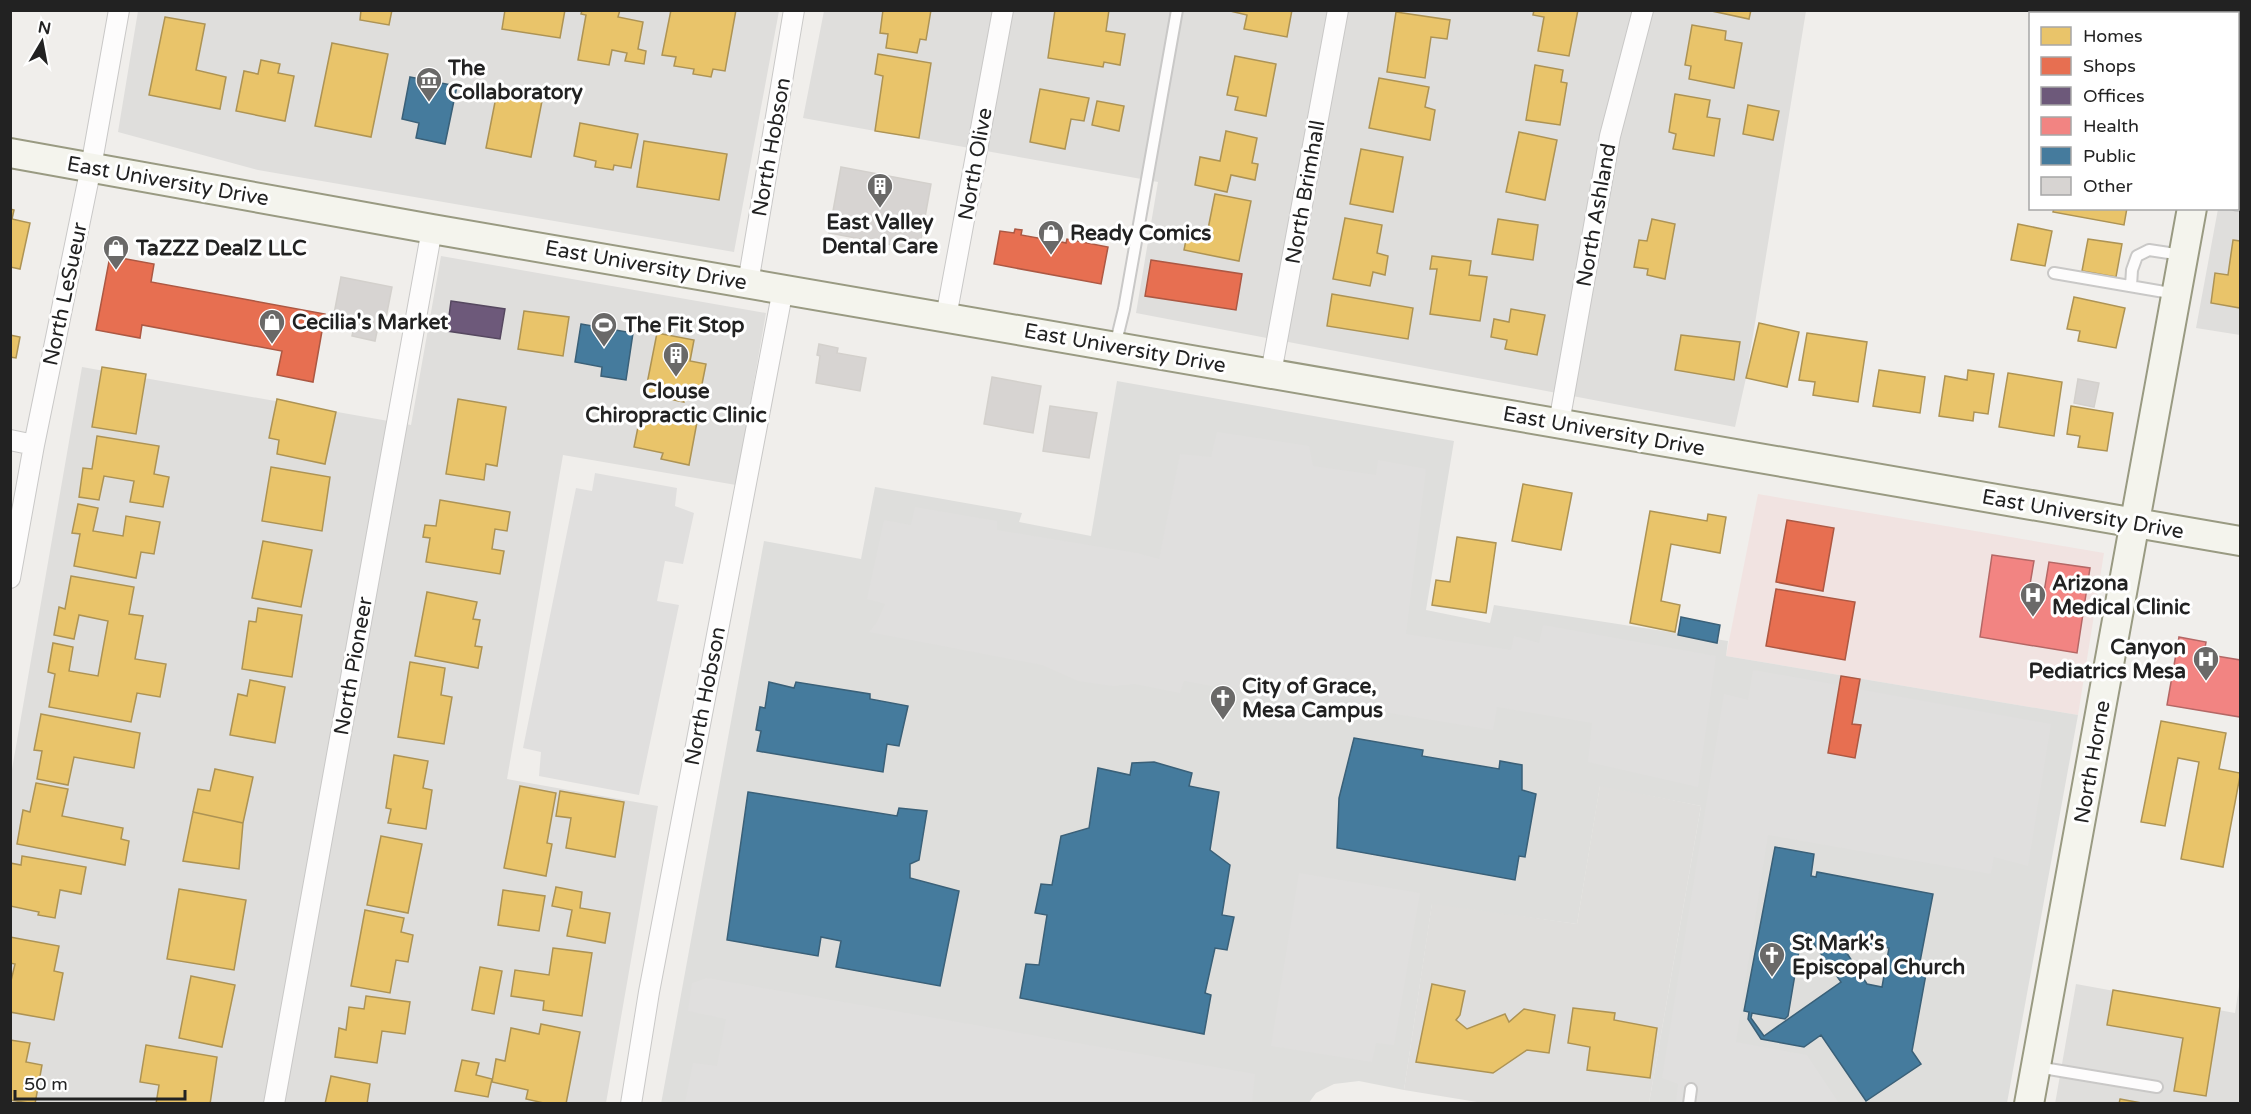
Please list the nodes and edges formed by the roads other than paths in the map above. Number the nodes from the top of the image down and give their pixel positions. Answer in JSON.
{"nodes":[{"id":1,"x":119,"y":10,"type":"edge"},
{"id":2,"x":794,"y":10,"type":"edge"},
{"id":3,"x":1003,"y":10,"type":"edge"},
{"id":4,"x":1177,"y":10,"type":"edge"},
{"id":5,"x":1338,"y":10,"type":"edge"},
{"id":6,"x":1643,"y":10,"type":"edge"},
{"id":7,"x":10,"y":153,"type":"edge"},
{"id":8,"x":91,"y":167,"type":"junction"},
{"id":9,"x":2192,"y":210,"type":"edge"},
{"id":10,"x":432,"y":229,"type":"junction"},
{"id":11,"x":2184,"y":255,"type":"junction"},
{"id":12,"x":2054,"y":273,"type":"dead end"},
{"id":13,"x":748,"y":283,"type":"junction"},
{"id":14,"x":2131,"y":286,"type":"junction"},
{"id":15,"x":783,"y":289,"type":"junction"},
{"id":16,"x":2176,"y":294,"type":"junction"},
{"id":17,"x":946,"y":317,"type":"junction"},
{"id":18,"x":1115,"y":346,"type":"junction"},
{"id":19,"x":1271,"y":373,"type":"junction"},
{"id":20,"x":1559,"y":423,"type":"junction"},
{"id":21,"x":10,"y":440,"type":"edge"},
{"id":22,"x":34,"y":445,"type":"junction"},
{"id":23,"x":2134,"y":523,"type":"junction"},
{"id":24,"x":2241,"y":541,"type":"edge"},
{"id":25,"x":10,"y":578,"type":"edge"},
{"id":26,"x":2036,"y":1067,"type":"junction"},
{"id":27,"x":2157,"y":1087,"type":"dead end"},
{"id":28,"x":1691,"y":1089,"type":"dead end"},
{"id":29,"x":274,"y":1104,"type":"edge"},
{"id":30,"x":631,"y":1104,"type":"edge"},
{"id":31,"x":1689,"y":1104,"type":"edge"},
{"id":32,"x":2030,"y":1104,"type":"edge"}],
"edges":[{"from":1,"to":8,"type":"street","name":"North LeSueur"},
{"from":2,"to":13,"type":"street","name":"North Hobson"},
{"from":3,"to":17,"type":"street","name":"North Olive"},
{"from":4,"to":18,"type":"lane"},
{"from":5,"to":19,"type":"street","name":"North Brimhall"},
{"from":6,"to":20,"type":"street","name":"North Ashland"},
{"from":7,"to":8,"type":"main road","name":"East University Drive"},
{"from":8,"to":10,"type":"main road","name":"East University Drive"},
{"from":8,"to":22,"type":"street","name":"North LeSueur"},
{"from":9,"to":11,"type":"main road","name":"North Horne"},
{"from":10,"to":13,"type":"main road","name":"East University Drive"},
{"from":10,"to":29,"type":"street","name":"North Pioneer"},
{"from":11,"to":14,"type":"lane"},
{"from":11,"to":16,"type":"main road","name":"North Horne"},
{"from":12,"to":14,"type":"lane"},
{"from":13,"to":15,"type":"main road","name":"East University Drive"},
{"from":14,"to":16,"type":"lane"},
{"from":15,"to":17,"type":"main road","name":"East University Drive"},
{"from":15,"to":30,"type":"street","name":"North Hobson"},
{"from":16,"to":23,"type":"main road","name":"North Horne"},
{"from":17,"to":18,"type":"main road","name":"East University Drive"},
{"from":18,"to":19,"type":"main road","name":"East University Drive"},
{"from":19,"to":20,"type":"main road","name":"East University Drive"},
{"from":20,"to":23,"type":"main road","name":"East University Drive"},
{"from":21,"to":22,"type":"street"},
{"from":22,"to":25,"type":"street","name":"North LeSueur"},
{"from":23,"to":24,"type":"main road","name":"East University Drive"},
{"from":23,"to":26,"type":"main road","name":"North Horne"},
{"from":26,"to":27,"type":"lane"},
{"from":26,"to":32,"type":"main road","name":"North Horne"},
{"from":28,"to":31,"type":"lane"}]}
